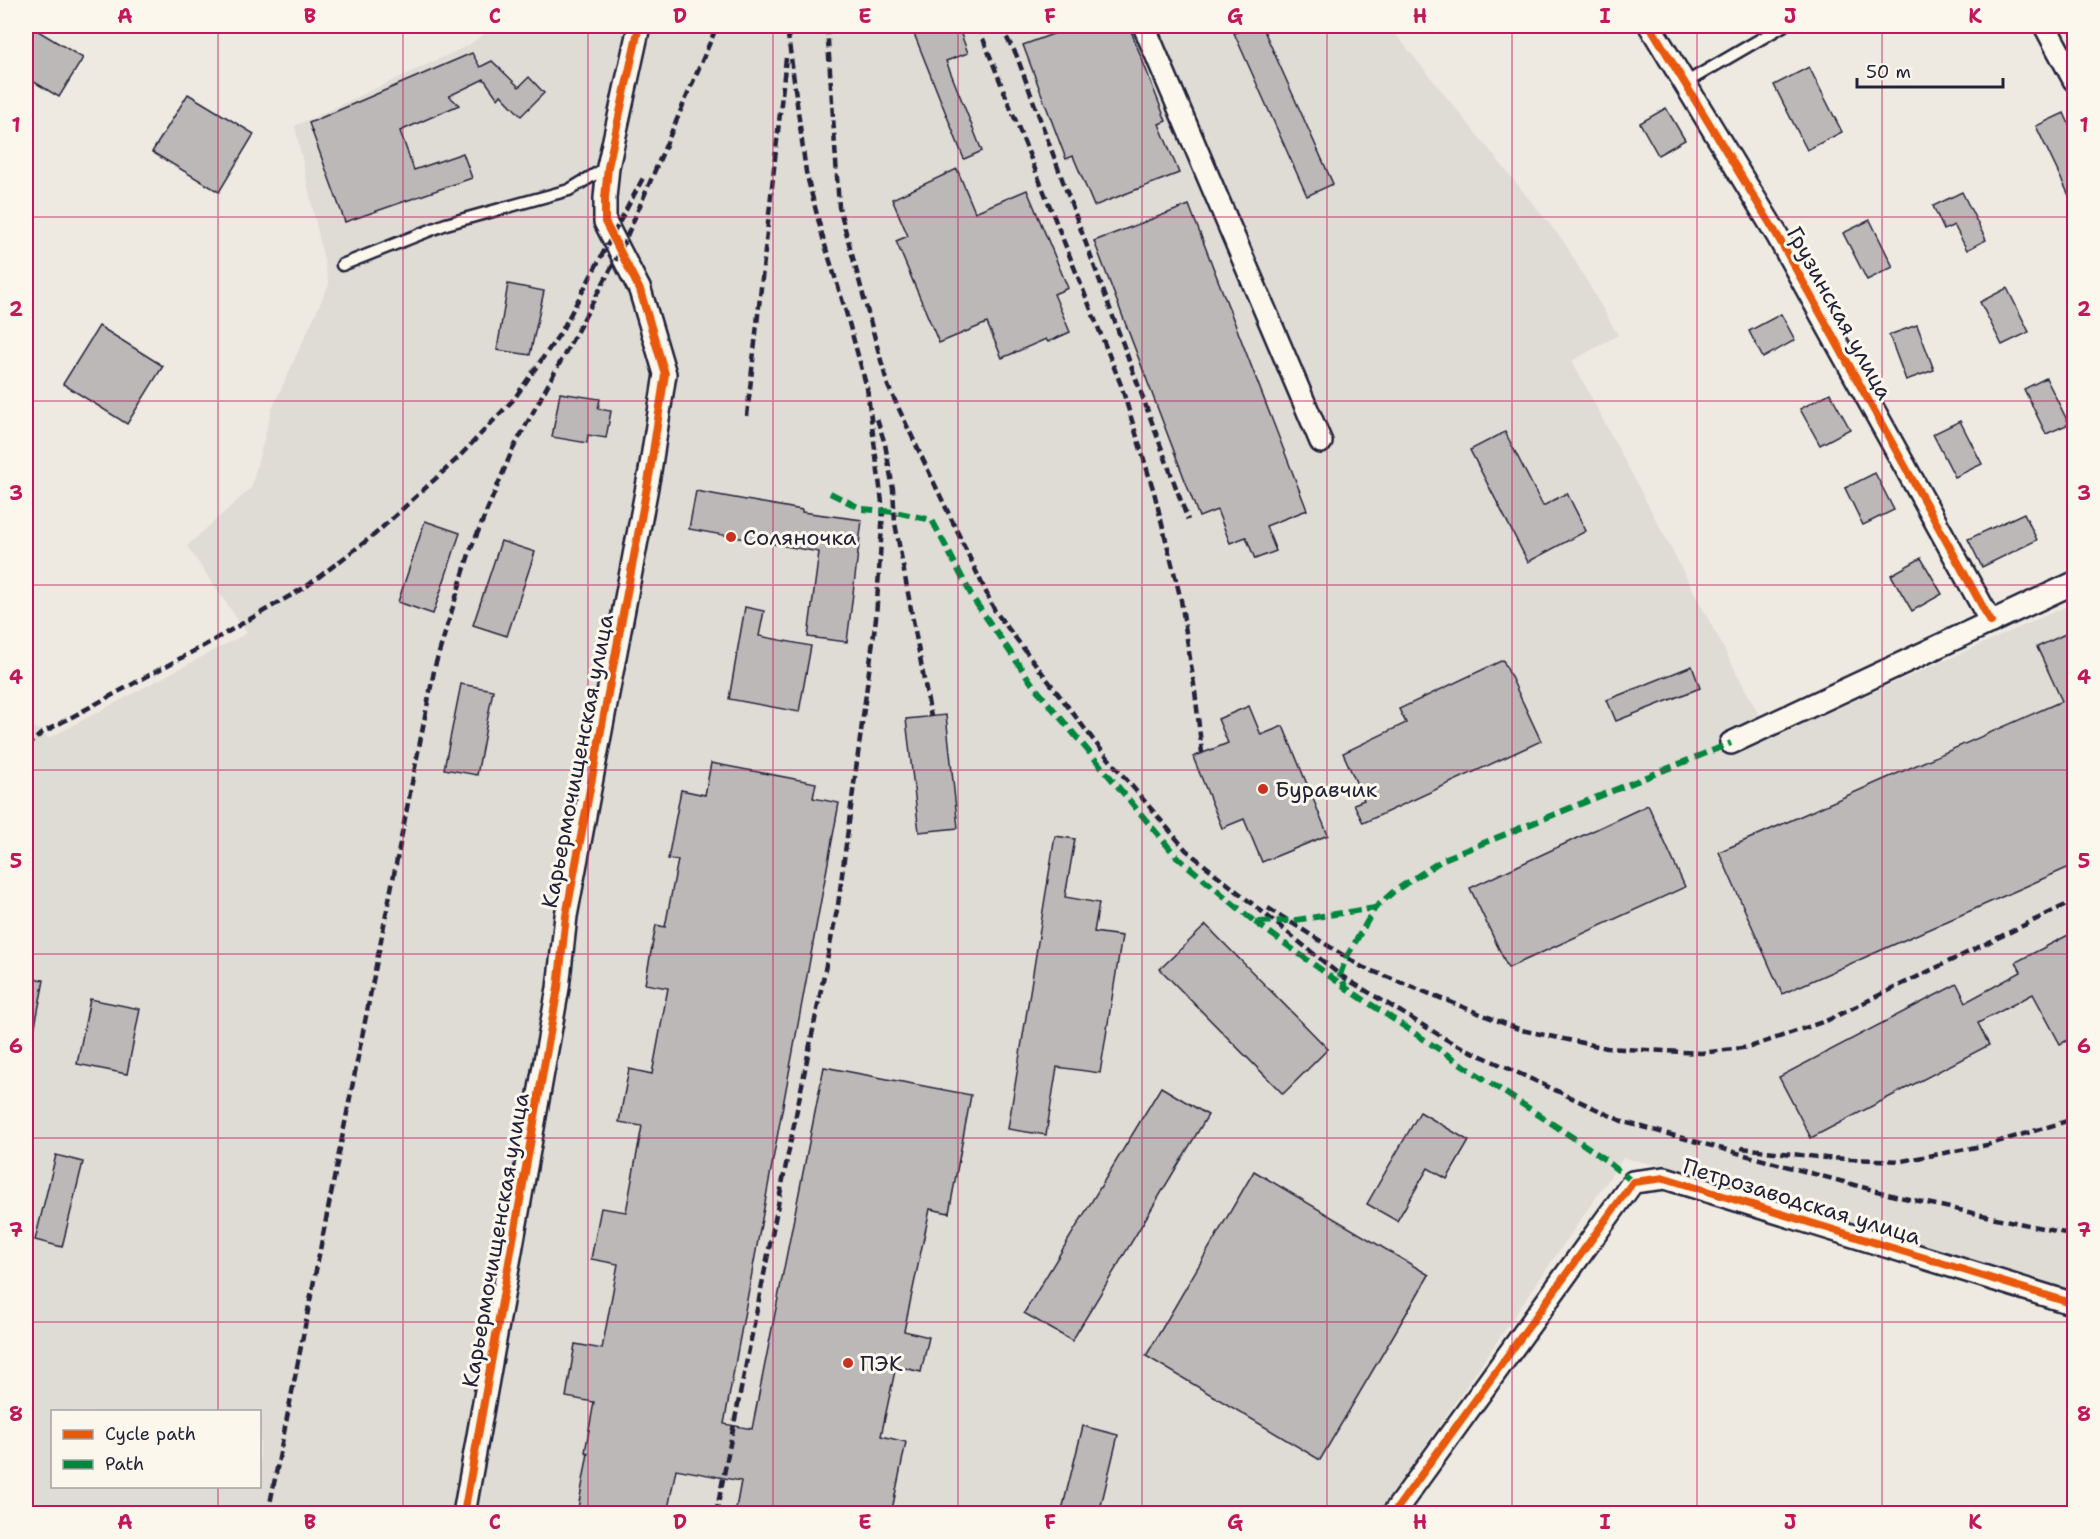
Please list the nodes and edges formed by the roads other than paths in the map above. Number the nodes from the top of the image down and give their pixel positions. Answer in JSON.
{"nodes":[{"id":1,"x":639,"y":26,"type":"edge"},
{"id":2,"x":1144,"y":26,"type":"edge"},
{"id":3,"x":1650,"y":26,"type":"edge"},
{"id":4,"x":1783,"y":26,"type":"edge"},
{"id":5,"x":2045,"y":26,"type":"edge"},
{"id":6,"x":2074,"y":80,"type":"edge"},
{"id":7,"x":1685,"y":83,"type":"junction"},
{"id":8,"x":608,"y":167,"type":"junction"},
{"id":9,"x":342,"y":265,"type":"dead end"},
{"id":10,"x":1322,"y":442,"type":"dead end"},
{"id":11,"x":2074,"y":583,"type":"edge"},
{"id":12,"x":1991,"y":622,"type":"junction"},
{"id":13,"x":1731,"y":743,"type":"dead end"},
{"id":14,"x":2074,"y":1304,"type":"edge"},
{"id":15,"x":464,"y":1514,"type":"edge"},
{"id":16,"x":1393,"y":1514,"type":"edge"}],
"edges":[{"from":1,"to":8,"type":"street","name":"Карьермочищенская улица"},
{"from":2,"to":10,"type":"street"},
{"from":3,"to":7,"type":"street","name":"Грузинская улица"},
{"from":4,"to":7,"type":"lane"},
{"from":5,"to":6,"type":"street"},
{"from":7,"to":12,"type":"street","name":"Грузинская улица"},
{"from":8,"to":9,"type":"lane"},
{"from":8,"to":15,"type":"street","name":"Карьермочищенская улица"},
{"from":11,"to":12,"type":"street"},
{"from":12,"to":13,"type":"street"},
{"from":14,"to":16,"type":"street","name":"Петрозаводская улица"}]}
